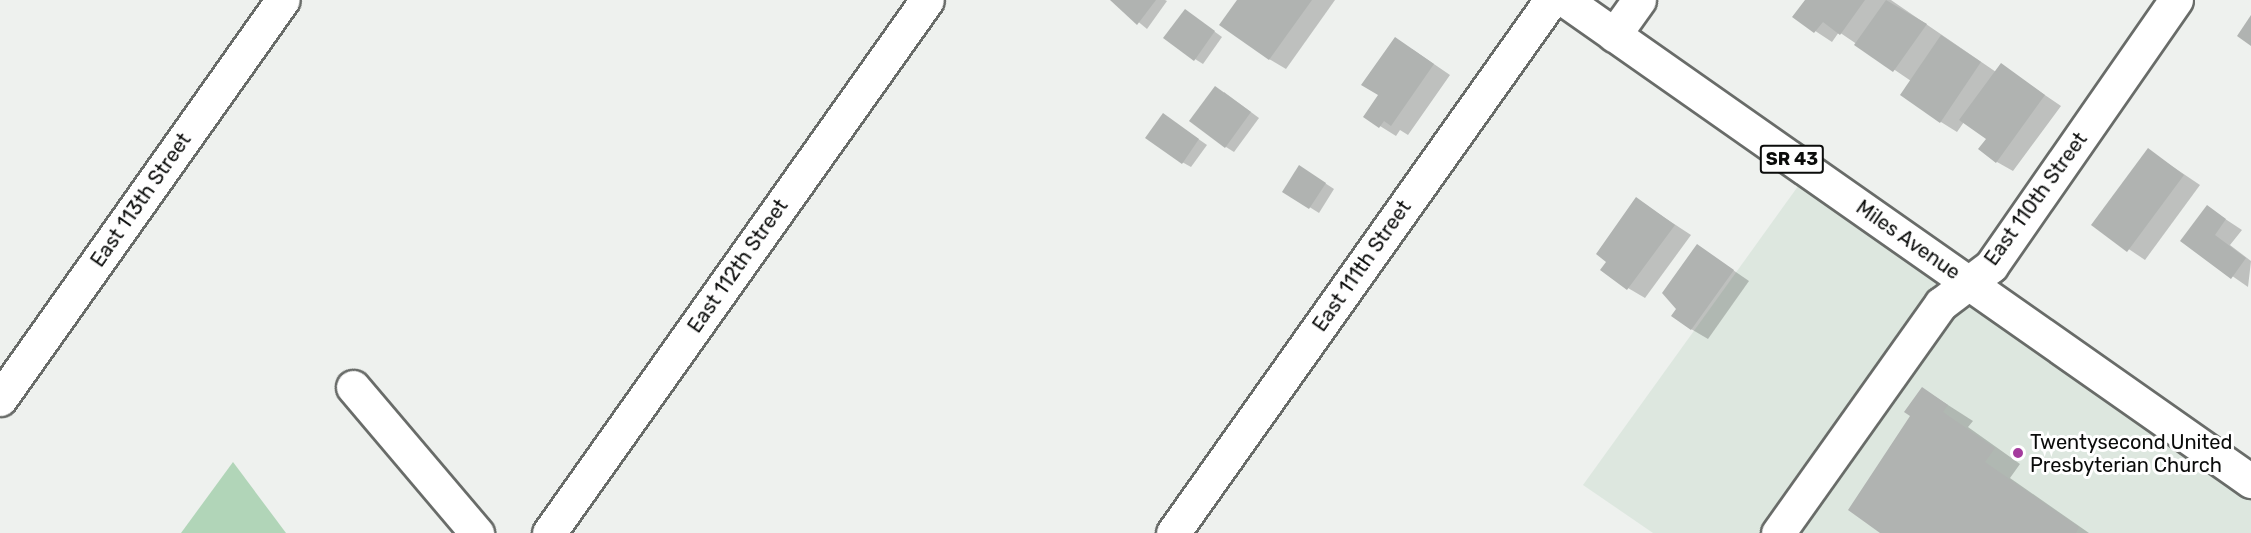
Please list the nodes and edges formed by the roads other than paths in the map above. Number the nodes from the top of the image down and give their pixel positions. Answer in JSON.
{"nodes":[{"id":1,"x":282,"y":0,"type":"edge"},
{"id":2,"x":927,"y":0,"type":"edge"},
{"id":3,"x":1551,"y":0,"type":"edge"},
{"id":4,"x":1565,"y":0,"type":"edge"},
{"id":5,"x":1639,"y":0,"type":"edge"},
{"id":6,"x":2176,"y":0,"type":"edge"},
{"id":7,"x":1614,"y":35,"type":"junction"},
{"id":8,"x":1969,"y":283,"type":"junction"},
{"id":9,"x":353,"y":387,"type":"dead end"},
{"id":10,"x":0,"y":399,"type":"edge"},
{"id":11,"x":2251,"y":481,"type":"edge"},
{"id":12,"x":477,"y":533,"type":"edge"},
{"id":13,"x":549,"y":533,"type":"edge"},
{"id":14,"x":1173,"y":533,"type":"edge"},
{"id":15,"x":1778,"y":533,"type":"edge"}],
"edges":[{"from":1,"to":10,"type":"street","name":"East 113th Street"},
{"from":2,"to":13,"type":"street","name":"East 112th Street"},
{"from":3,"to":14,"type":"street","name":"East 111th Street"},
{"from":4,"to":7,"type":"street","name":"Miles Avenue","number":"SR 43"},
{"from":5,"to":7,"type":"street"},
{"from":6,"to":8,"type":"street","name":"East 110th Street"},
{"from":7,"to":8,"type":"street","name":"Miles Avenue","number":"SR 43"},
{"from":8,"to":11,"type":"street","name":"Miles Avenue","number":"SR 43"},
{"from":8,"to":15,"type":"street","name":"East 110th Street"},
{"from":9,"to":12,"type":"street"}]}
